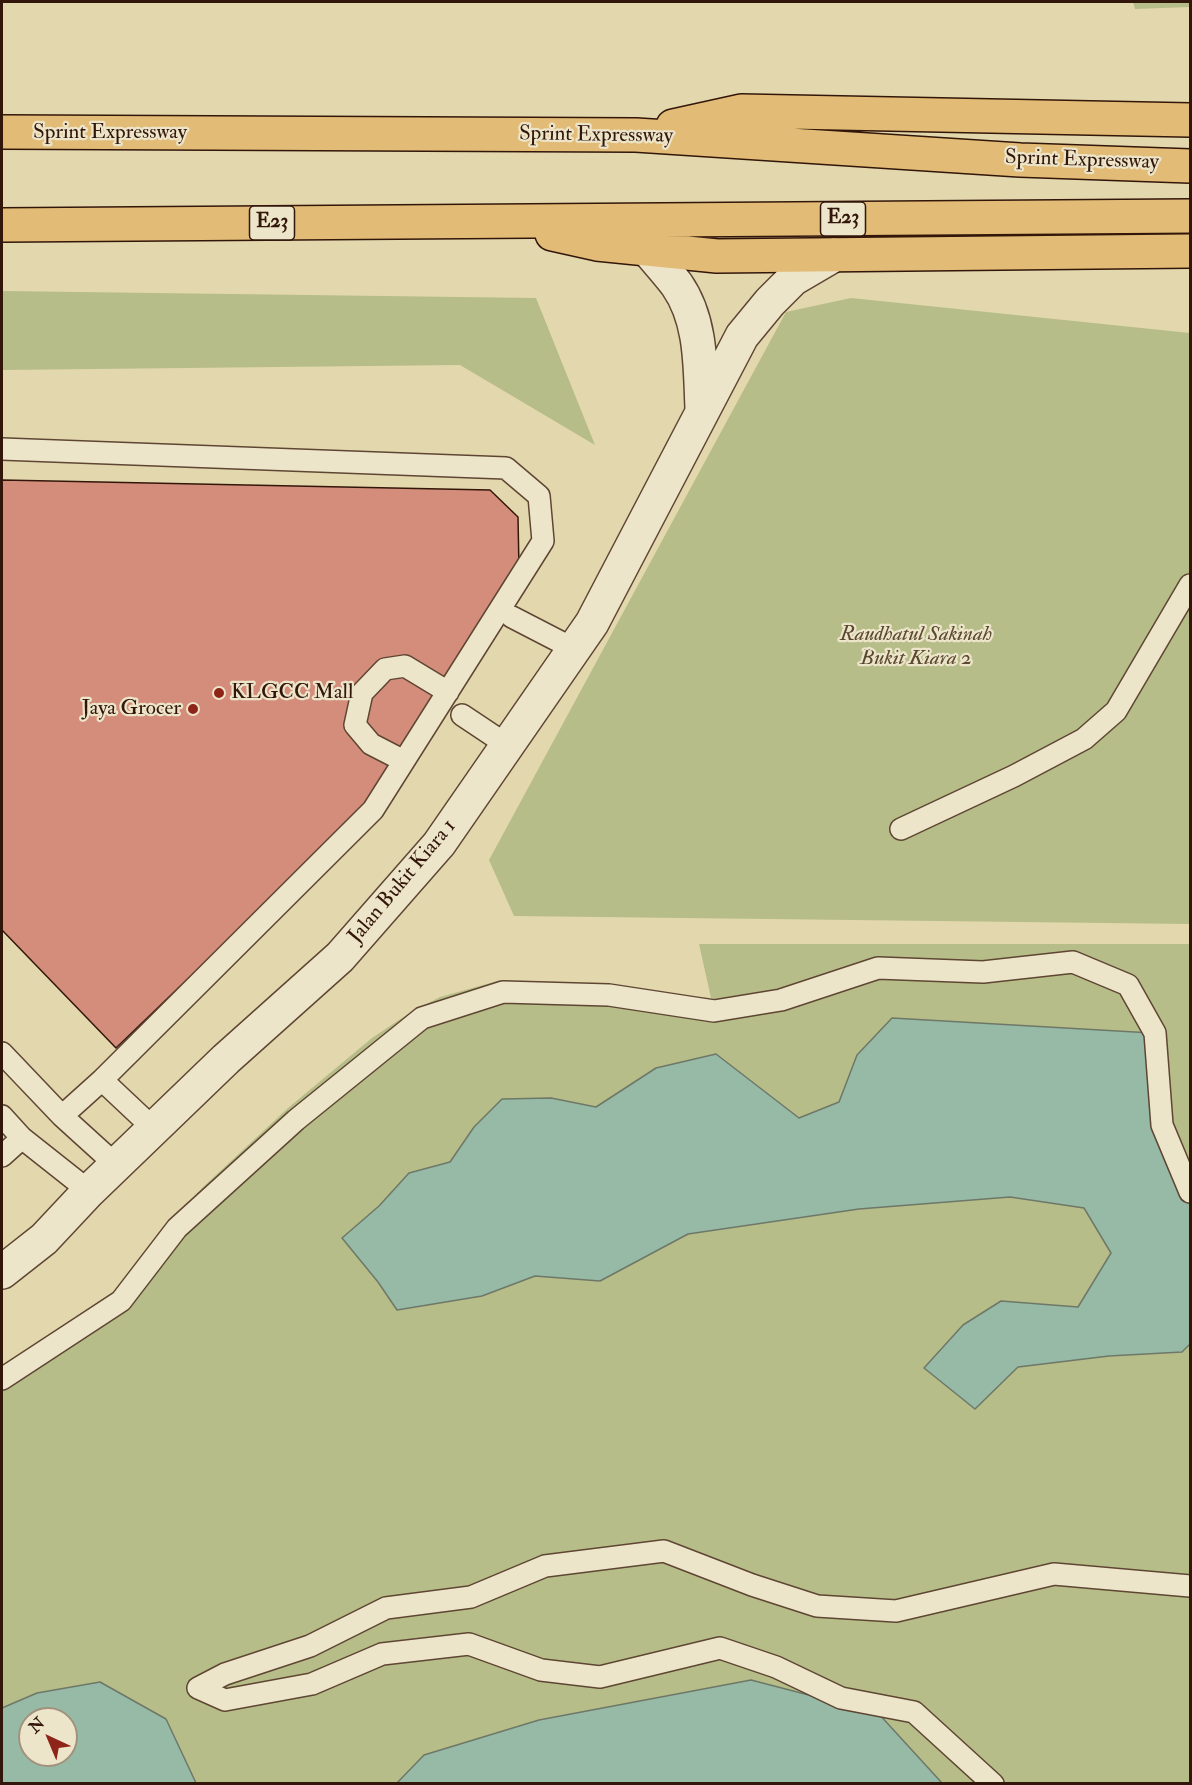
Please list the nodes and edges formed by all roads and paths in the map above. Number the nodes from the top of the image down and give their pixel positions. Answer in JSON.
{"nodes":[{"id":1,"x":1191,"y":120,"type":"edge"},
{"id":2,"x":2,"y":132,"type":"edge"},
{"id":3,"x":636,"y":135,"type":"junction"},
{"id":4,"x":1191,"y":166,"type":"edge"},
{"id":5,"x":1191,"y":216,"type":"edge"},
{"id":6,"x":496,"y":222,"type":"junction"},
{"id":7,"x":2,"y":225,"type":"edge"},
{"id":8,"x":647,"y":249,"type":"junction"},
{"id":9,"x":1191,"y":251,"type":"edge"},
{"id":10,"x":834,"y":255,"type":"junction"},
{"id":11,"x":702,"y":410,"type":"junction"},
{"id":12,"x":2,"y":449,"type":"edge"},
{"id":13,"x":1191,"y":585,"type":"edge"},
{"id":14,"x":512,"y":617,"type":"dead end"},
{"id":15,"x":574,"y":649,"type":"junction"},
{"id":16,"x":448,"y":692,"type":"junction"},
{"id":17,"x":462,"y":715,"type":"dead end"},
{"id":18,"x":507,"y":745,"type":"junction"},
{"id":19,"x":404,"y":761,"type":"junction"},
{"id":20,"x":901,"y":829,"type":"dead end"},
{"id":21,"x":2,"y":1053,"type":"edge"},
{"id":22,"x":102,"y":1080,"type":"junction"},
{"id":23,"x":2,"y":1116,"type":"edge"},
{"id":24,"x":62,"y":1116,"type":"junction"},
{"id":25,"x":153,"y":1128,"type":"junction"},
{"id":26,"x":22,"y":1138,"type":"junction"},
{"id":27,"x":2,"y":1156,"type":"edge"},
{"id":28,"x":116,"y":1166,"type":"junction"},
{"id":29,"x":88,"y":1191,"type":"junction"},
{"id":30,"x":1191,"y":1192,"type":"edge"},
{"id":31,"x":2,"y":1272,"type":"edge"},
{"id":32,"x":2,"y":1379,"type":"edge"},
{"id":33,"x":1191,"y":1586,"type":"edge"},
{"id":34,"x":993,"y":1784,"type":"edge"}],
"edges":[{"from":1,"to":3,"type":"highway"},
{"from":2,"to":3,"type":"highway","name":"Sprint Expressway"},
{"from":3,"to":4,"type":"highway","name":"Sprint Expressway"},
{"from":5,"to":6,"type":"highway","number":"E23"},
{"from":6,"to":7,"type":"highway","number":"E23"},
{"from":6,"to":8,"type":"highway"},
{"from":8,"to":10,"type":"highway"},
{"from":8,"to":11,"type":"street"},
{"from":9,"to":10,"type":"highway"},
{"from":10,"to":11,"type":"street","name":"Jalan Bukit Kiara 1"},
{"from":11,"to":15,"type":"street","name":"Jalan Bukit Kiara 1"},
{"from":12,"to":16,"type":"lane"},
{"from":13,"to":20,"type":"lane"},
{"from":14,"to":15,"type":"lane"},
{"from":15,"to":18,"type":"street","name":"Jalan Bukit Kiara 1"},
{"from":16,"to":19,"type":"lane"},
{"from":16,"to":19,"type":"lane"},
{"from":17,"to":18,"type":"lane"},
{"from":18,"to":25,"type":"street","name":"Jalan Bukit Kiara 1"},
{"from":19,"to":22,"type":"lane"},
{"from":21,"to":24,"type":"lane"},
{"from":22,"to":24,"type":"lane"},
{"from":22,"to":25,"type":"lane"},
{"from":23,"to":26,"type":"lane"},
{"from":24,"to":28,"type":"lane"},
{"from":25,"to":28,"type":"street","name":"Jalan Bukit Kiara 1"},
{"from":26,"to":27,"type":"lane"},
{"from":26,"to":29,"type":"lane"},
{"from":28,"to":29,"type":"street","name":"Jalan Bukit Kiara 1"},
{"from":29,"to":31,"type":"street","name":"Jalan Bukit Kiara 1"},
{"from":30,"to":32,"type":"lane"},
{"from":33,"to":34,"type":"lane"}]}
